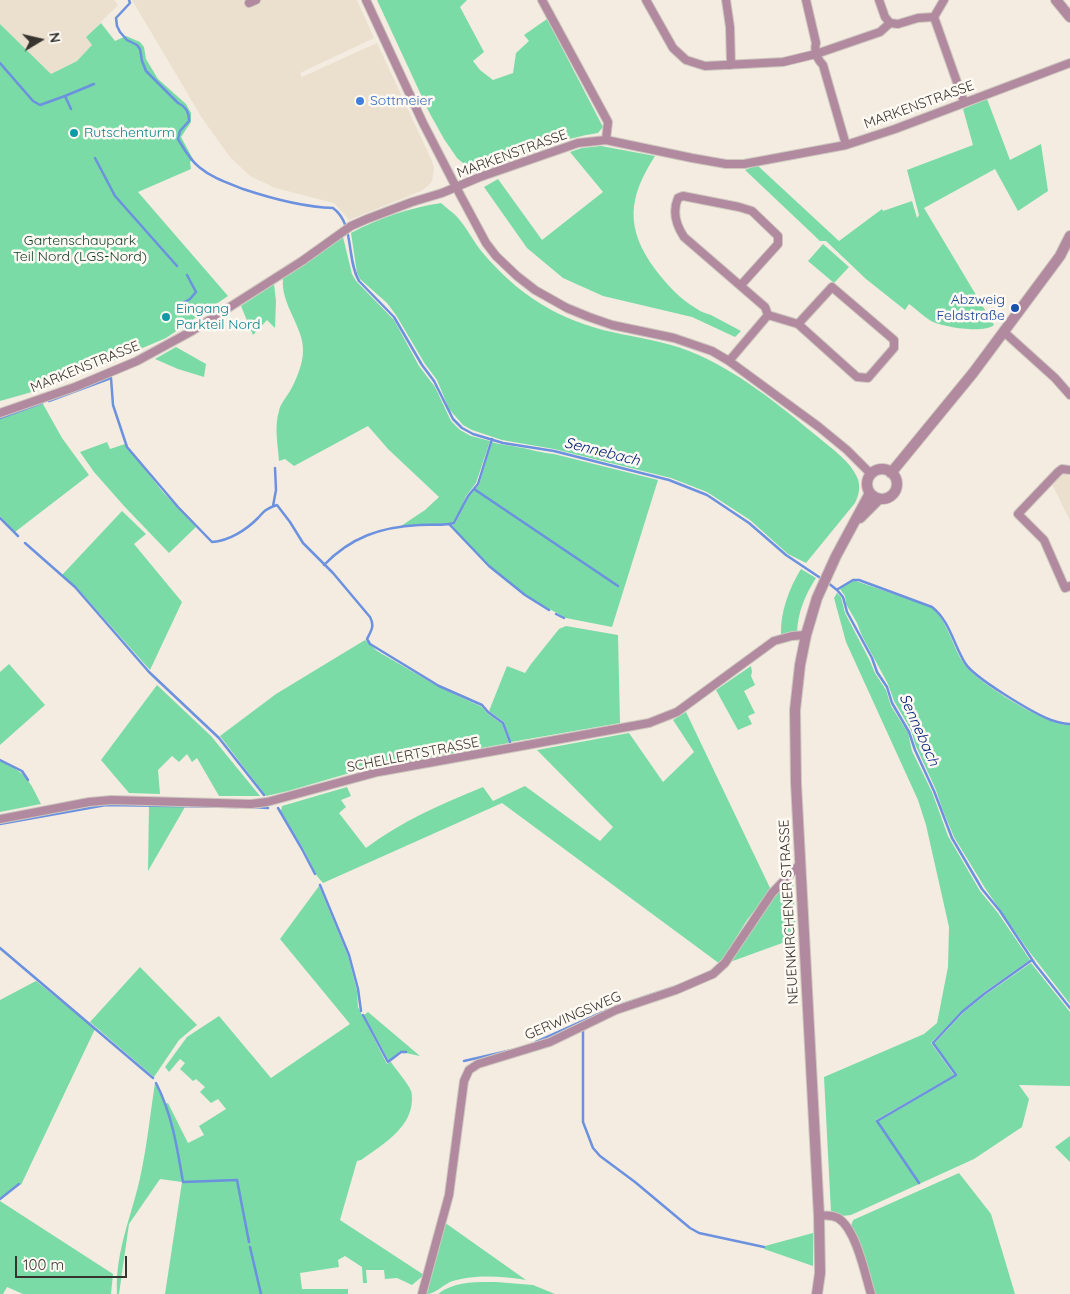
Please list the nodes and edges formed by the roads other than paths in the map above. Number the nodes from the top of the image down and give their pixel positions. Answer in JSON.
{"nodes":[{"id":1,"x":366,"y":0,"type":"edge"},
{"id":2,"x":542,"y":0,"type":"edge"},
{"id":3,"x":646,"y":0,"type":"edge"},
{"id":4,"x":726,"y":0,"type":"edge"},
{"id":5,"x":806,"y":0,"type":"edge"},
{"id":6,"x":879,"y":0,"type":"edge"},
{"id":7,"x":944,"y":0,"type":"edge"},
{"id":8,"x":1056,"y":0,"type":"edge"},
{"id":9,"x":1070,"y":17,"type":"edge"},
{"id":10,"x":934,"y":18,"type":"junction"},
{"id":11,"x":890,"y":23,"type":"junction"},
{"id":12,"x":816,"y":54,"type":"junction"},
{"id":13,"x":1070,"y":63,"type":"edge"},
{"id":14,"x":731,"y":65,"type":"junction"},
{"id":15,"x":964,"y":102,"type":"junction"},
{"id":16,"x":606,"y":140,"type":"junction"},
{"id":17,"x":846,"y":145,"type":"junction"},
{"id":18,"x":456,"y":188,"type":"junction"},
{"id":19,"x":1070,"y":236,"type":"edge"},
{"id":20,"x":742,"y":285,"type":"junction"},
{"id":21,"x":768,"y":315,"type":"junction"},
{"id":22,"x":798,"y":324,"type":"junction"},
{"id":23,"x":1004,"y":332,"type":"junction"},
{"id":24,"x":729,"y":361,"type":"junction"},
{"id":25,"x":1070,"y":395,"type":"edge"},
{"id":26,"x":0,"y":413,"type":"edge"},
{"id":27,"x":1070,"y":470,"type":"edge"},
{"id":28,"x":891,"y":473,"type":"junction"},
{"id":29,"x":871,"y":474,"type":"junction"},
{"id":30,"x":870,"y":493,"type":"junction"},
{"id":31,"x":879,"y":499,"type":"junction"},
{"id":32,"x":846,"y":537,"type":"junction"},
{"id":33,"x":1070,"y":586,"type":"edge"},
{"id":34,"x":806,"y":635,"type":"junction"},
{"id":35,"x":0,"y":819,"type":"edge"},
{"id":36,"x":800,"y":864,"type":"junction"},
{"id":37,"x":819,"y":1216,"type":"junction"},
{"id":38,"x":422,"y":1294,"type":"edge"},
{"id":39,"x":817,"y":1294,"type":"edge"},
{"id":40,"x":871,"y":1294,"type":"edge"}],
"edges":[{"from":1,"to":18,"type":"street"},
{"from":2,"to":16,"type":"street"},
{"from":3,"to":14,"type":"street"},
{"from":4,"to":14,"type":"street"},
{"from":5,"to":12,"type":"street"},
{"from":6,"to":11,"type":"street"},
{"from":7,"to":10,"type":"street"},
{"from":8,"to":9,"type":"street"},
{"from":10,"to":11,"type":"street"},
{"from":10,"to":15,"type":"street"},
{"from":11,"to":12,"type":"street"},
{"from":12,"to":14,"type":"street"},
{"from":12,"to":17,"type":"street"},
{"from":13,"to":15,"type":"street","name":"MARKENSTRASSE"},
{"from":15,"to":17,"type":"street","name":"MARKENSTRASSE"},
{"from":16,"to":17,"type":"street","name":"MARKENSTRASSE"},
{"from":16,"to":18,"type":"street","name":"MARKENSTRASSE"},
{"from":18,"to":24,"type":"street"},
{"from":18,"to":26,"type":"street","name":"MARKENSTRASSE"},
{"from":19,"to":23,"type":"street"},
{"from":20,"to":20,"type":"street"},
{"from":20,"to":21,"type":"street"},
{"from":21,"to":22,"type":"street"},
{"from":21,"to":24,"type":"street"},
{"from":22,"to":22,"type":"street"},
{"from":23,"to":25,"type":"street"},
{"from":23,"to":28,"type":"street"},
{"from":24,"to":29,"type":"street"},
{"from":27,"to":33,"type":"street"},
{"from":28,"to":29,"type":"street"},
{"from":28,"to":31,"type":"street"},
{"from":29,"to":30,"type":"street"},
{"from":30,"to":31,"type":"street"},
{"from":30,"to":32,"type":"street","name":"NEUENKIRCHENER STRASSE"},
{"from":31,"to":32,"type":"street","name":"NEUENKIRCHENER STRASSE"},
{"from":32,"to":34,"type":"street","name":"NEUENKIRCHENER STRASSE"},
{"from":34,"to":35,"type":"street","name":"SCHELLERTSTRASSE"},
{"from":34,"to":36,"type":"street","name":"NEUENKIRCHENER STRASSE"},
{"from":36,"to":37,"type":"street","name":"NEUENKIRCHENER STRASSE"},
{"from":36,"to":38,"type":"street","name":"GERWINGSWEG"},
{"from":37,"to":39,"type":"street","name":"NEUENKIRCHENER STRASSE"},
{"from":37,"to":40,"type":"street"}]}
